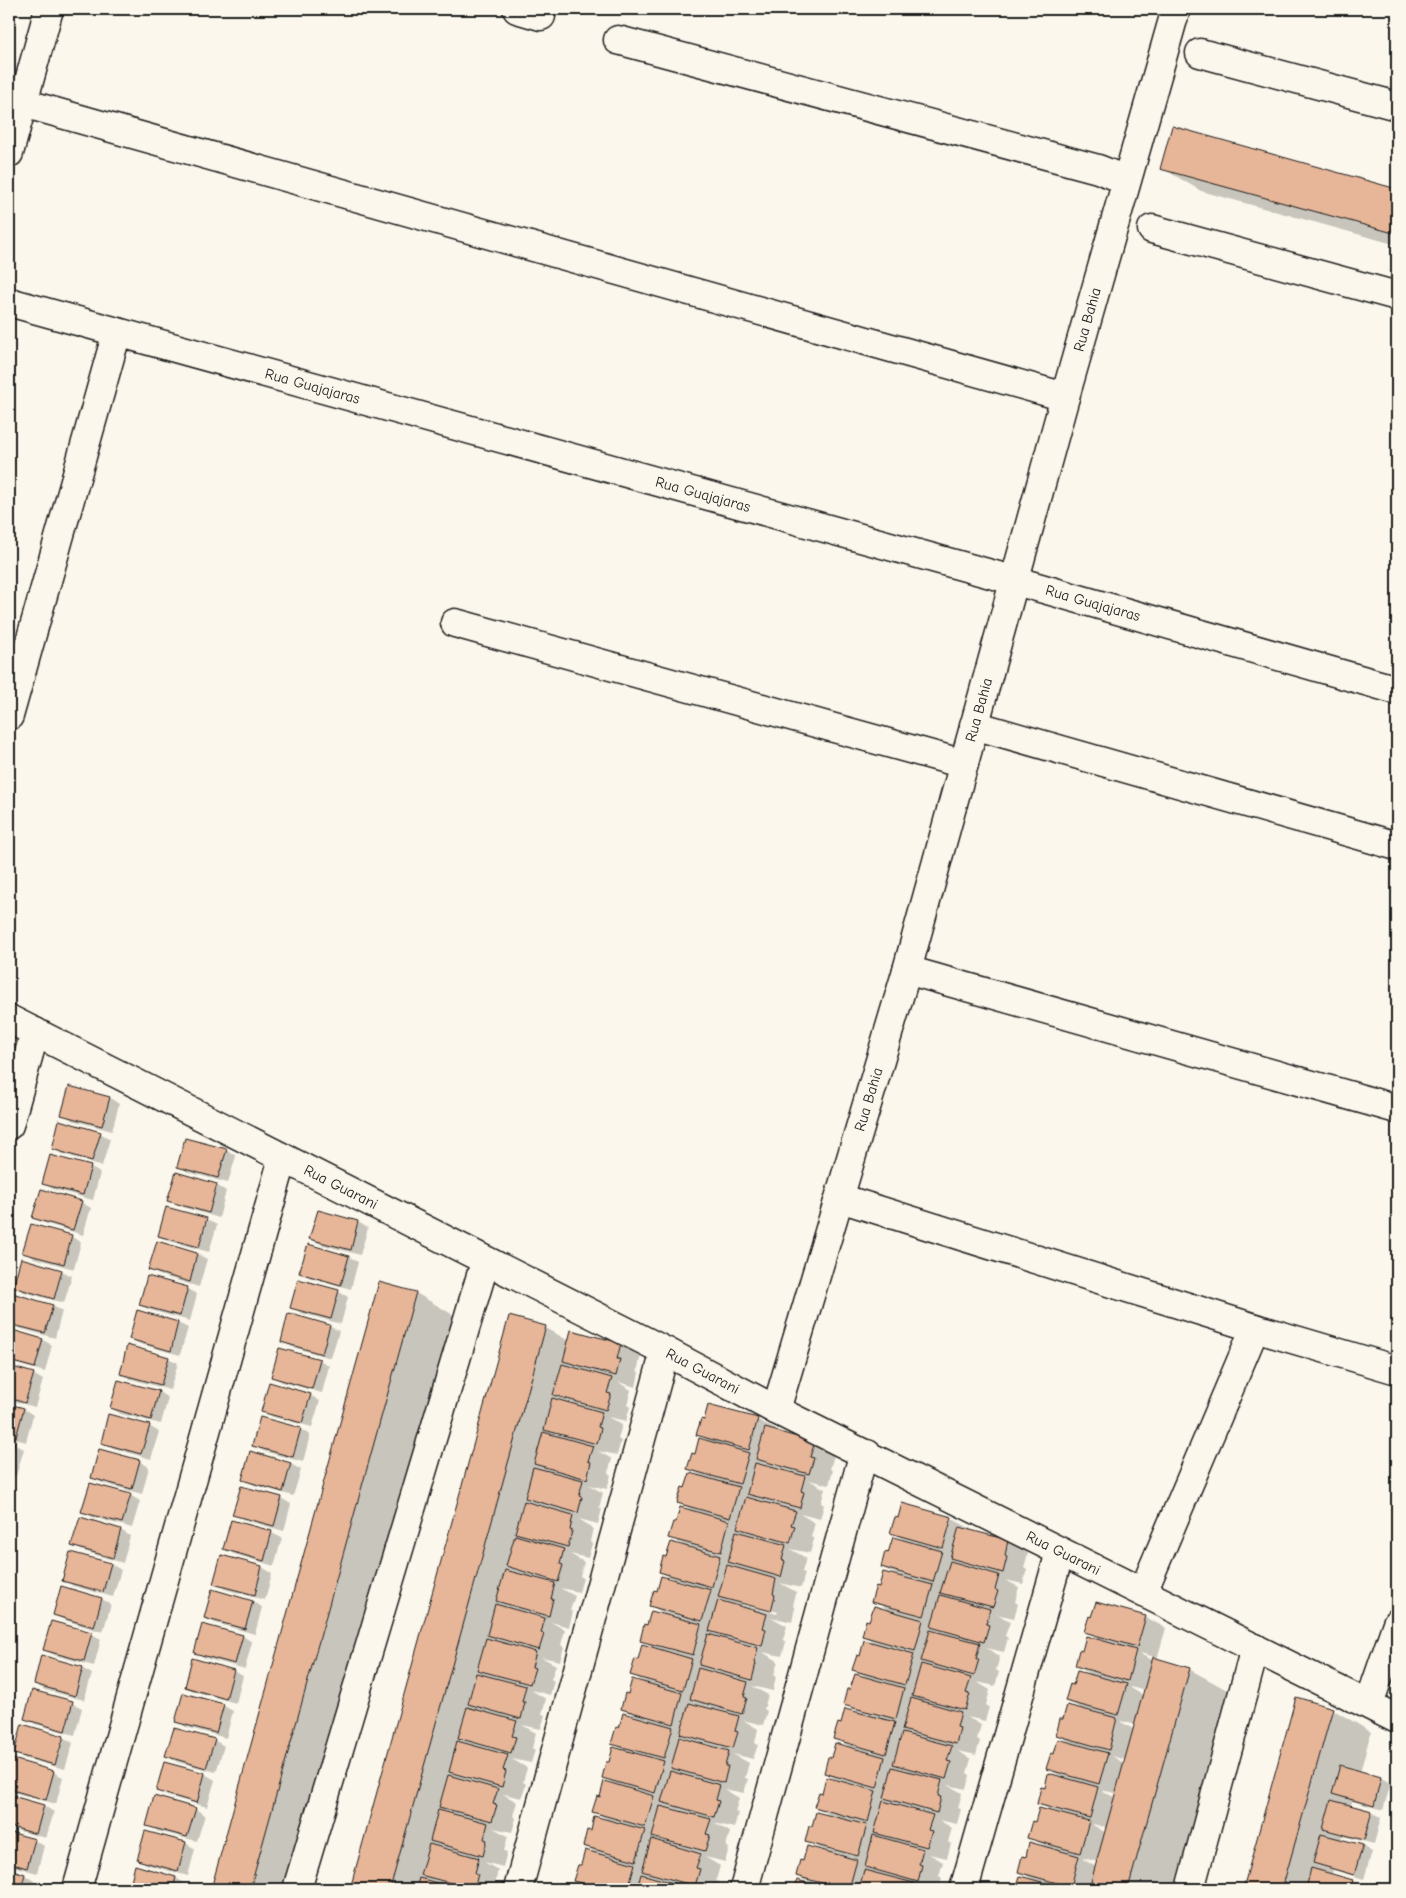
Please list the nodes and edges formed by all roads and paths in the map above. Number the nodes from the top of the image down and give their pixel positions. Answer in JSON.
{"nodes":[{"id":1,"x":49,"y":9,"type":"edge"},
{"id":2,"x":1176,"y":9,"type":"edge"},
{"id":3,"x":618,"y":40,"type":"dead end"},
{"id":4,"x":1200,"y":53,"type":"dead end"},
{"id":5,"x":23,"y":103,"type":"junction"},
{"id":6,"x":1397,"y":106,"type":"edge"},
{"id":7,"x":10,"y":144,"type":"edge"},
{"id":8,"x":1126,"y":180,"type":"junction"},
{"id":9,"x":1152,"y":229,"type":"dead end"},
{"id":10,"x":1397,"y":296,"type":"edge"},
{"id":11,"x":9,"y":302,"type":"edge"},
{"id":12,"x":118,"y":332,"type":"junction"},
{"id":13,"x":1065,"y":397,"type":"junction"},
{"id":14,"x":1016,"y":581,"type":"junction"},
{"id":15,"x":455,"y":623,"type":"dead end"},
{"id":16,"x":1397,"y":690,"type":"edge"},
{"id":17,"x":9,"y":716,"type":"edge"},
{"id":18,"x":974,"y":725,"type":"junction"},
{"id":19,"x":964,"y":764,"type":"junction"},
{"id":20,"x":1397,"y":846,"type":"edge"},
{"id":21,"x":908,"y":970,"type":"junction"},
{"id":22,"x":9,"y":1019,"type":"edge"},
{"id":23,"x":35,"y":1032,"type":"junction"},
{"id":24,"x":1397,"y":1109,"type":"edge"},
{"id":25,"x":9,"y":1126,"type":"edge"},
{"id":26,"x":283,"y":1158,"type":"junction"},
{"id":27,"x":840,"y":1198,"type":"junction"},
{"id":28,"x":492,"y":1264,"type":"junction"},
{"id":29,"x":1255,"y":1328,"type":"junction"},
{"id":30,"x":667,"y":1352,"type":"junction"},
{"id":31,"x":1397,"y":1370,"type":"edge"},
{"id":32,"x":776,"y":1410,"type":"junction"},
{"id":33,"x":867,"y":1454,"type":"junction"},
{"id":34,"x":1060,"y":1552,"type":"junction"},
{"id":35,"x":1143,"y":1592,"type":"junction"},
{"id":36,"x":1397,"y":1623,"type":"edge"},
{"id":37,"x":1255,"y":1648,"type":"junction"},
{"id":38,"x":1369,"y":1704,"type":"junction"},
{"id":39,"x":1397,"y":1719,"type":"edge"},
{"id":40,"x":77,"y":1889,"type":"edge"},
{"id":41,"x":297,"y":1889,"type":"edge"},
{"id":42,"x":518,"y":1889,"type":"edge"},
{"id":43,"x":744,"y":1889,"type":"edge"},
{"id":44,"x":964,"y":1889,"type":"edge"},
{"id":45,"x":1190,"y":1889,"type":"edge"}],
"edges":[{"from":1,"to":5,"type":"street"},
{"from":2,"to":8,"type":"street","name":"Rua Bahia"},
{"from":3,"to":8,"type":"street"},
{"from":4,"to":6,"type":"street"},
{"from":5,"to":7,"type":"street"},
{"from":5,"to":13,"type":"street"},
{"from":8,"to":13,"type":"street","name":"Rua Bahia"},
{"from":9,"to":10,"type":"street"},
{"from":11,"to":12,"type":"street","name":"Rua Guajajaras"},
{"from":12,"to":14,"type":"street","name":"Rua Guajajaras"},
{"from":12,"to":17,"type":"street"},
{"from":13,"to":14,"type":"street","name":"Rua Bahia"},
{"from":14,"to":16,"type":"street","name":"Rua Guajajaras"},
{"from":14,"to":18,"type":"street","name":"Rua Bahia"},
{"from":15,"to":19,"type":"street"},
{"from":18,"to":19,"type":"street","name":"Rua Bahia"},
{"from":18,"to":20,"type":"street"},
{"from":19,"to":21,"type":"street","name":"Rua Bahia"},
{"from":21,"to":24,"type":"street"},
{"from":21,"to":27,"type":"street","name":"Rua Bahia"},
{"from":22,"to":23,"type":"street","name":"Rua Guarani"},
{"from":23,"to":25,"type":"street"},
{"from":23,"to":26,"type":"street","name":"Rua Guarani"},
{"from":26,"to":28,"type":"street","name":"Rua Guarani"},
{"from":26,"to":40,"type":"street"},
{"from":27,"to":29,"type":"street"},
{"from":27,"to":32,"type":"street","name":"Rua Bahia"},
{"from":28,"to":30,"type":"street","name":"Rua Guarani"},
{"from":28,"to":41,"type":"street"},
{"from":29,"to":31,"type":"street"},
{"from":29,"to":35,"type":"street"},
{"from":30,"to":32,"type":"street","name":"Rua Guarani"},
{"from":30,"to":42,"type":"street"},
{"from":32,"to":33,"type":"street","name":"Rua Guarani"},
{"from":33,"to":34,"type":"street","name":"Rua Guarani"},
{"from":33,"to":43,"type":"street"},
{"from":34,"to":35,"type":"street","name":"Rua Guarani"},
{"from":34,"to":44,"type":"street"},
{"from":35,"to":37,"type":"street","name":"Rua Guarani"},
{"from":36,"to":38,"type":"street"},
{"from":37,"to":38,"type":"street","name":"Rua Guarani"},
{"from":37,"to":45,"type":"street"},
{"from":38,"to":39,"type":"street","name":"Rua Guarani"}]}
